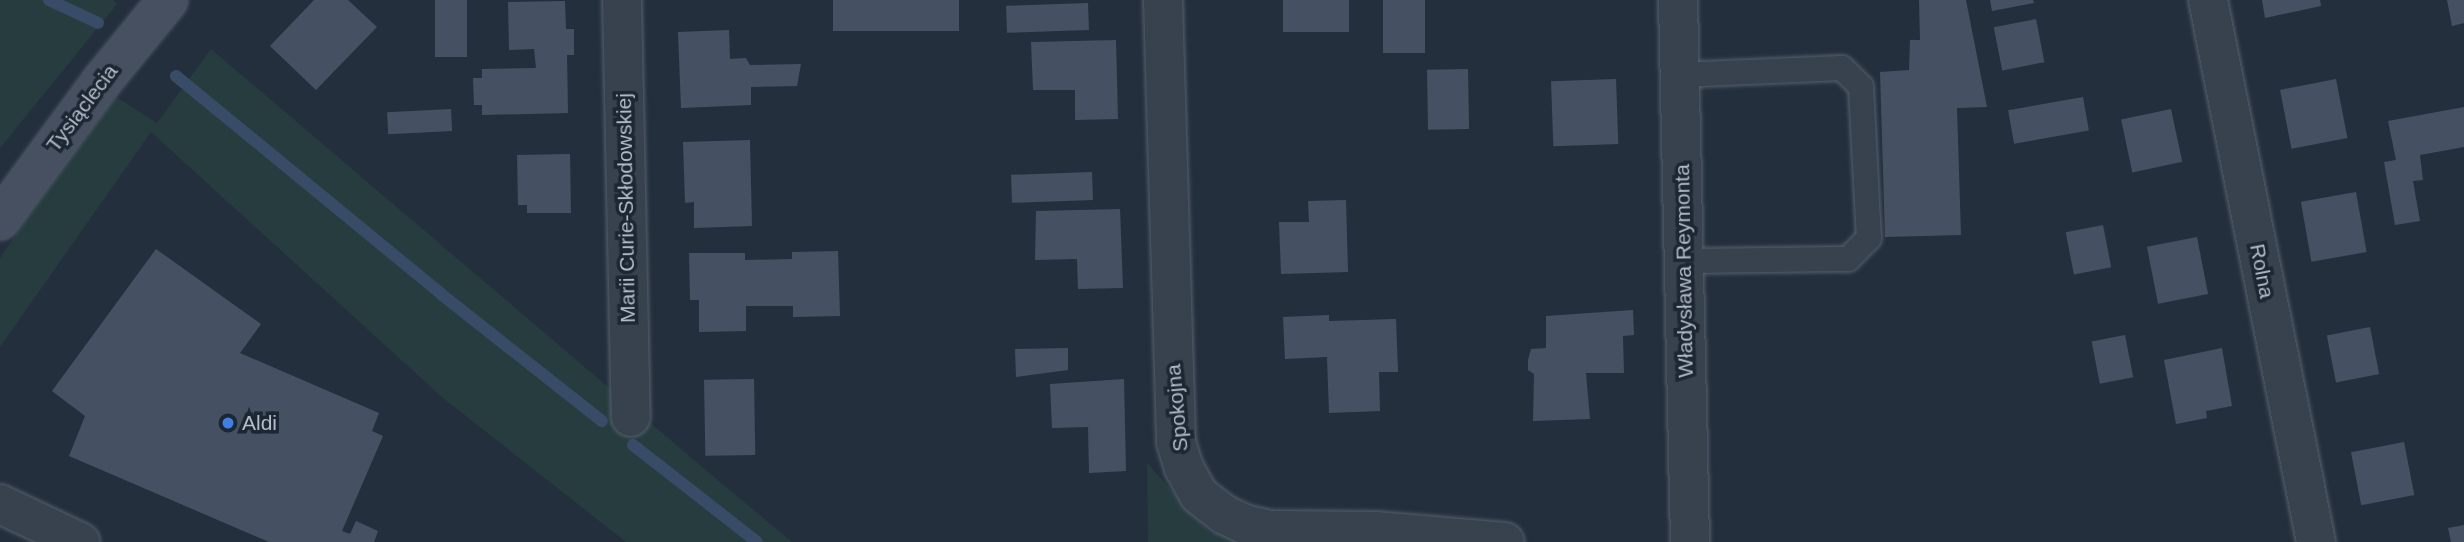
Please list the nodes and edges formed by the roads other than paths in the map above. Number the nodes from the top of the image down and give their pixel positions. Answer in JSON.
{"nodes":[{"id":1,"x":167,"y":0,"type":"edge"},
{"id":2,"x":622,"y":0,"type":"edge"},
{"id":3,"x":1163,"y":0,"type":"edge"},
{"id":4,"x":1678,"y":0,"type":"edge"},
{"id":5,"x":2208,"y":0,"type":"edge"},
{"id":6,"x":1679,"y":75,"type":"junction"},
{"id":7,"x":0,"y":220,"type":"edge"},
{"id":8,"x":1684,"y":261,"type":"junction"},
{"id":9,"x":631,"y":417,"type":"dead end"},
{"id":10,"x":0,"y":504,"type":"edge"},
{"id":11,"x":80,"y":542,"type":"edge"},
{"id":12,"x":1505,"y":542,"type":"edge"},
{"id":13,"x":1690,"y":542,"type":"edge"},
{"id":14,"x":2316,"y":542,"type":"edge"}],
"edges":[{"from":1,"to":7,"type":"street","name":"Tysiąclecia"},
{"from":2,"to":9,"type":"street","name":"Marii Curie-Skłodowskiej"},
{"from":3,"to":12,"type":"street","name":"Spokojna"},
{"from":4,"to":6,"type":"street","name":"Władysława Reymonta"},
{"from":5,"to":14,"type":"street","name":"Rolna"},
{"from":6,"to":8,"type":"street","name":"Władysława Reymonta"},
{"from":6,"to":8,"type":"lane"},
{"from":8,"to":13,"type":"street","name":"Władysława Reymonta"},
{"from":10,"to":11,"type":"street"}]}
